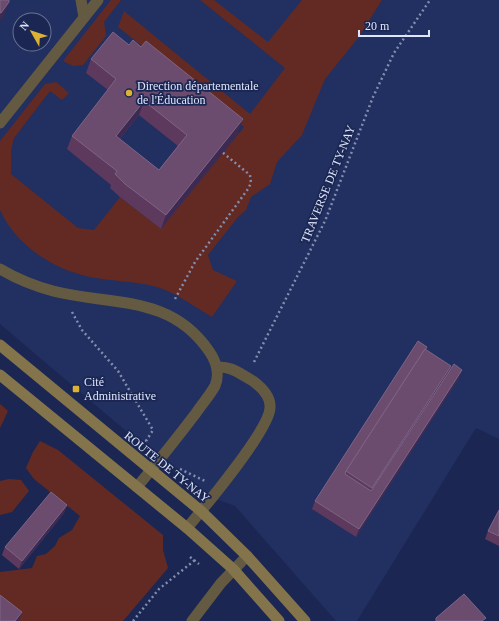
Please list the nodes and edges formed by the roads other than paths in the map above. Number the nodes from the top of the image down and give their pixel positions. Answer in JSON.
{"nodes":[{"id":1,"x":81,"y":0,"type":"edge"},
{"id":2,"x":98,"y":0,"type":"edge"},
{"id":3,"x":84,"y":17,"type":"junction"},
{"id":4,"x":0,"y":123,"type":"edge"},
{"id":5,"x":0,"y":269,"type":"edge"},
{"id":6,"x":0,"y":345,"type":"edge"},
{"id":7,"x":217,"y":367,"type":"junction"},
{"id":8,"x":0,"y":376,"type":"edge"},
{"id":9,"x":151,"y":470,"type":"junction"},
{"id":10,"x":137,"y":487,"type":"junction"},
{"id":11,"x":201,"y":511,"type":"junction"},
{"id":12,"x":187,"y":528,"type":"junction"},
{"id":13,"x":247,"y":556,"type":"junction"},
{"id":14,"x":233,"y":569,"type":"junction"},
{"id":15,"x":192,"y":621,"type":"edge"},
{"id":16,"x":279,"y":621,"type":"edge"},
{"id":17,"x":305,"y":621,"type":"edge"}],
"edges":[{"from":1,"to":3,"type":"street"},
{"from":2,"to":3,"type":"street"},
{"from":3,"to":4,"type":"street"},
{"from":5,"to":7,"type":"street"},
{"from":6,"to":9,"type":"main road","name":"ROUTE DE TY-NAY"},
{"from":7,"to":9,"type":"street"},
{"from":7,"to":11,"type":"street"},
{"from":8,"to":10,"type":"main road"},
{"from":9,"to":10,"type":"street"},
{"from":9,"to":11,"type":"main road","name":"ROUTE DE TY-NAY"},
{"from":10,"to":12,"type":"main road"},
{"from":11,"to":12,"type":"street"},
{"from":11,"to":13,"type":"main road","name":"ROUTE DE TY-NAY"},
{"from":12,"to":14,"type":"main road"},
{"from":13,"to":14,"type":"street"},
{"from":13,"to":17,"type":"main road","name":"ROUTE DE TY-NAY"},
{"from":14,"to":15,"type":"street"},
{"from":14,"to":16,"type":"main road"}]}
